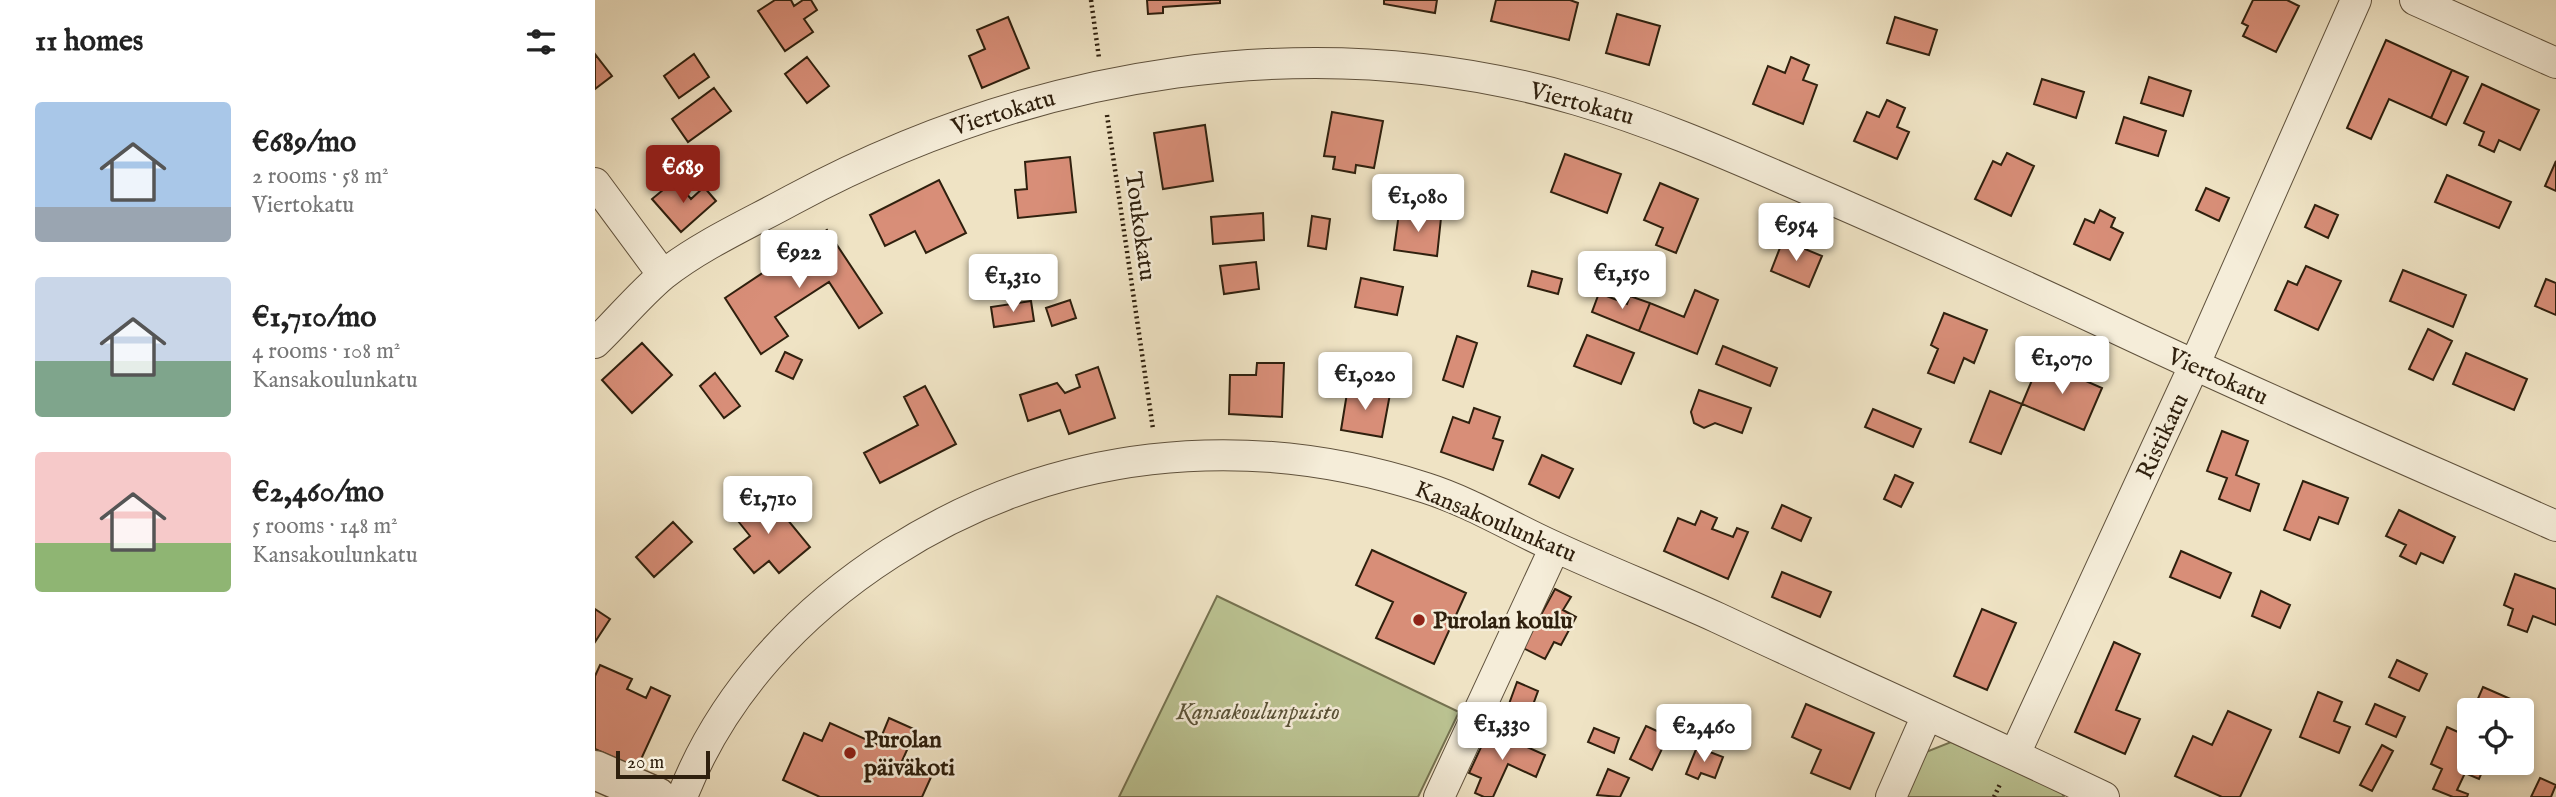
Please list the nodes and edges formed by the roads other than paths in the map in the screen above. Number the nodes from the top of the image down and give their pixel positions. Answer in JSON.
{"nodes":[{"id":1,"x":2356,"y":0,"type":"edge"},
{"id":2,"x":2414,"y":0,"type":"edge"},
{"id":3,"x":2556,"y":63,"type":"edge"},
{"id":4,"x":595,"y":183,"type":"edge"},
{"id":5,"x":663,"y":275,"type":"junction"},
{"id":6,"x":595,"y":343,"type":"edge"},
{"id":7,"x":2194,"y":366,"type":"junction"},
{"id":8,"x":2556,"y":526,"type":"edge"},
{"id":9,"x":1555,"y":547,"type":"junction"},
{"id":10,"x":1927,"y":715,"type":"junction"},
{"id":11,"x":2015,"y":754,"type":"junction"},
{"id":12,"x":595,"y":770,"type":"edge"},
{"id":13,"x":657,"y":797,"type":"edge"},
{"id":14,"x":682,"y":797,"type":"edge"},
{"id":15,"x":1439,"y":797,"type":"edge"},
{"id":16,"x":1891,"y":797,"type":"edge"},
{"id":17,"x":2104,"y":797,"type":"edge"}],
"edges":[{"from":1,"to":7,"type":"street","name":"Ristikatu"},
{"from":2,"to":3,"type":"street"},
{"from":4,"to":5,"type":"street"},
{"from":5,"to":6,"type":"street","name":"Viertokatu"},
{"from":5,"to":7,"type":"street","name":"Viertokatu"},
{"from":7,"to":8,"type":"street","name":"Viertokatu"},
{"from":7,"to":11,"type":"street","name":"Ristikatu"},
{"from":9,"to":10,"type":"street","name":"Kansakoulunkatu"},
{"from":9,"to":14,"type":"street","name":"Kansakoulunkatu"},
{"from":9,"to":15,"type":"street"},
{"from":10,"to":11,"type":"street","name":"Kansakoulunkatu"},
{"from":10,"to":16,"type":"street"},
{"from":11,"to":17,"type":"street","name":"Kansakoulunkatu"},
{"from":12,"to":13,"type":"street"}]}
